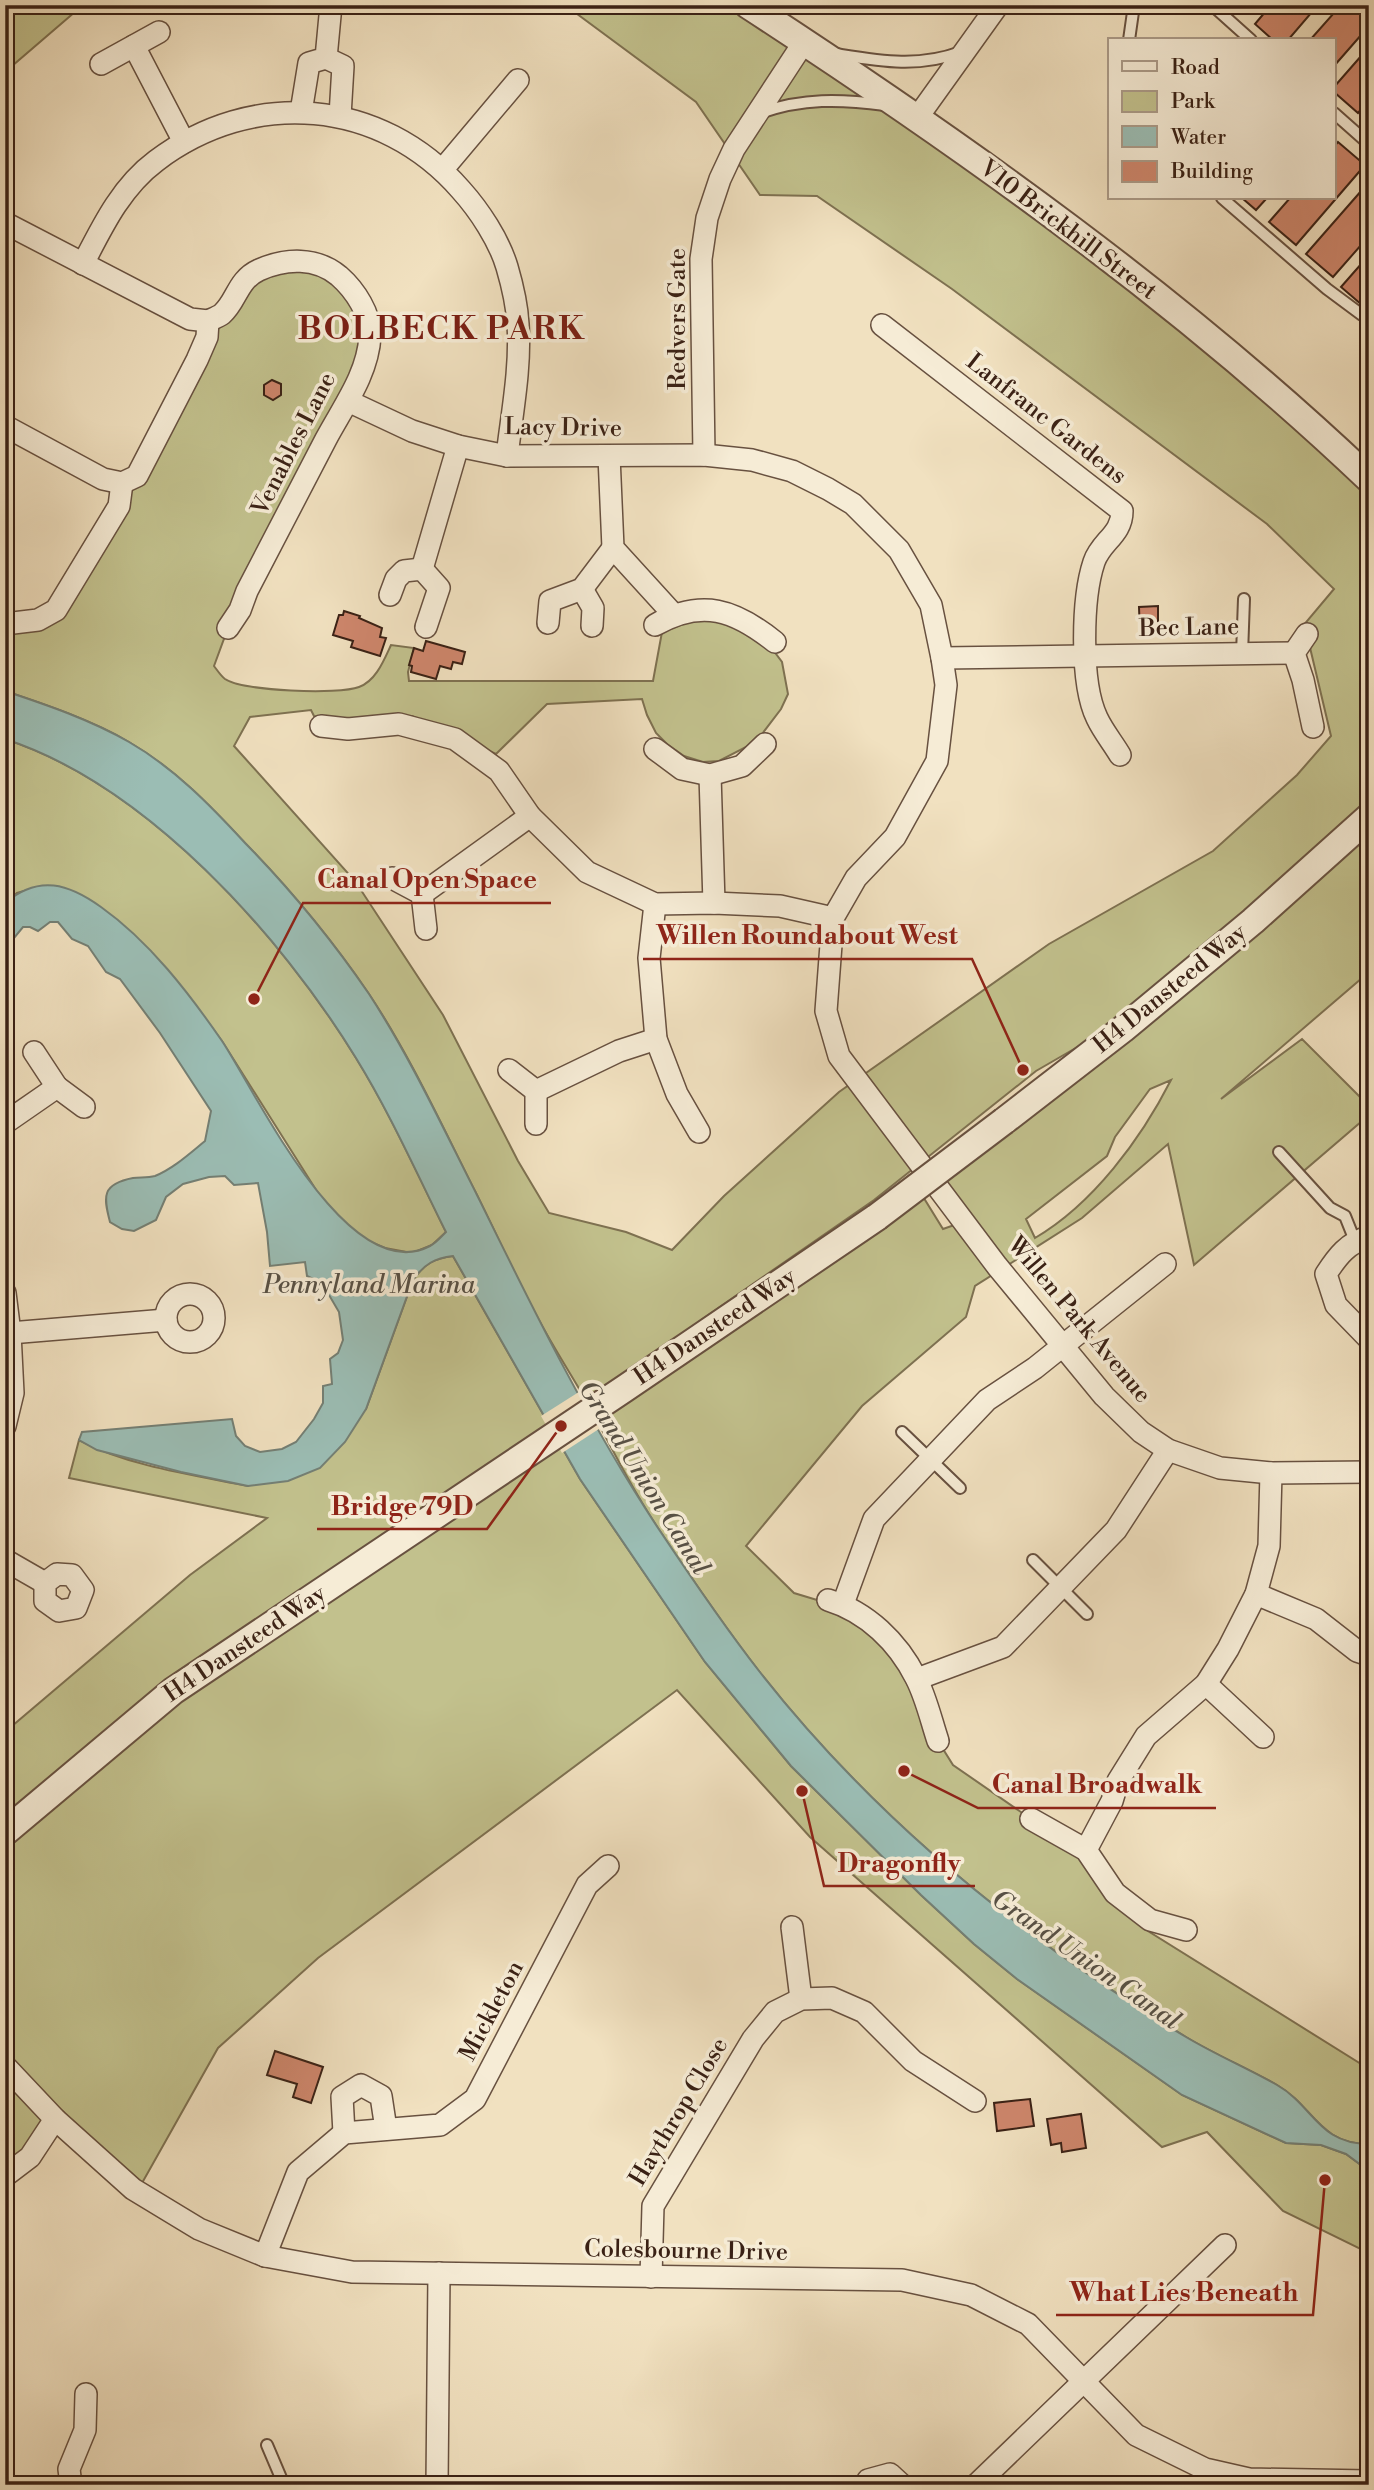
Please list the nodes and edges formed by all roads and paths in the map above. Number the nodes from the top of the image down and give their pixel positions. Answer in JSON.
{"nodes":[{"id":1,"x":331,"y":5,"type":"edge"},
{"id":2,"x":748,"y":5,"type":"edge"},
{"id":3,"x":998,"y":5,"type":"edge"},
{"id":4,"x":1135,"y":5,"type":"edge"},
{"id":5,"x":1212,"y":5,"type":"edge"},
{"id":6,"x":159,"y":32,"type":"dead end"},
{"id":7,"x":1129,"y":38,"type":"edge"},
{"id":8,"x":1249,"y":38,"type":"edge"},
{"id":9,"x":134,"y":46,"type":"junction"},
{"id":10,"x":812,"y":47,"type":"junction"},
{"id":11,"x":965,"y":50,"type":"junction"},
{"id":12,"x":326,"y":58,"type":"junction"},
{"id":13,"x":101,"y":64,"type":"dead end"},
{"id":14,"x":518,"y":80,"type":"dead end"},
{"id":15,"x":301,"y":112,"type":"junction"},
{"id":16,"x":908,"y":112,"type":"junction"},
{"id":17,"x":757,"y":114,"type":"junction"},
{"id":18,"x":1336,"y":115,"type":"edge"},
{"id":19,"x":340,"y":116,"type":"junction"},
{"id":20,"x":184,"y":142,"type":"junction"},
{"id":21,"x":1369,"y":144,"type":"edge"},
{"id":22,"x":443,"y":169,"type":"junction"},
{"id":23,"x":1224,"y":200,"type":"edge"},
{"id":24,"x":5,"y":223,"type":"edge"},
{"id":25,"x":83,"y":264,"type":"junction"},
{"id":26,"x":1369,"y":314,"type":"edge"},
{"id":27,"x":208,"y":321,"type":"junction"},
{"id":28,"x":882,"y":325,"type":"dead end"},
{"id":29,"x":348,"y":401,"type":"junction"},
{"id":30,"x":5,"y":426,"type":"edge"},
{"id":31,"x":458,"y":446,"type":"junction"},
{"id":32,"x":704,"y":455,"type":"junction"},
{"id":33,"x":507,"y":456,"type":"junction"},
{"id":34,"x":609,"y":456,"type":"junction"},
{"id":35,"x":1369,"y":479,"type":"edge"},
{"id":36,"x":122,"y":483,"type":"junction"},
{"id":37,"x":612,"y":548,"type":"junction"},
{"id":38,"x":422,"y":569,"type":"junction"},
{"id":39,"x":582,"y":589,"type":"junction"},
{"id":40,"x":390,"y":595,"type":"dead end"},
{"id":41,"x":1244,"y":598,"type":"dead end"},
{"id":42,"x":13,"y":623,"type":"dead end"},
{"id":43,"x":548,"y":623,"type":"dead end"},
{"id":44,"x":592,"y":626,"type":"dead end"},
{"id":45,"x":426,"y":627,"type":"dead end"},
{"id":46,"x":228,"y":628,"type":"dead end"},
{"id":47,"x":1307,"y":635,"type":"dead end"},
{"id":48,"x":775,"y":642,"type":"dead end"},
{"id":49,"x":1294,"y":653,"type":"junction"},
{"id":50,"x":1242,"y":654,"type":"junction"},
{"id":51,"x":1085,"y":656,"type":"junction"},
{"id":52,"x":942,"y":658,"type":"junction"},
{"id":53,"x":321,"y":726,"type":"dead end"},
{"id":54,"x":1313,"y":727,"type":"dead end"},
{"id":55,"x":765,"y":744,"type":"dead end"},
{"id":56,"x":655,"y":749,"type":"dead end"},
{"id":57,"x":1121,"y":755,"type":"dead end"},
{"id":58,"x":710,"y":775,"type":"junction"},
{"id":59,"x":530,"y":816,"type":"junction"},
{"id":60,"x":1369,"y":817,"type":"edge"},
{"id":61,"x":392,"y":878,"type":"dead end"},
{"id":62,"x":422,"y":894,"type":"junction"},
{"id":63,"x":714,"y":903,"type":"junction"},
{"id":64,"x":655,"y":904,"type":"junction"},
{"id":65,"x":833,"y":918,"type":"junction"},
{"id":66,"x":426,"y":929,"type":"dead end"},
{"id":67,"x":656,"y":1039,"type":"junction"},
{"id":68,"x":34,"y":1052,"type":"dead end"},
{"id":69,"x":509,"y":1070,"type":"dead end"},
{"id":70,"x":57,"y":1087,"type":"junction"},
{"id":71,"x":536,"y":1091,"type":"junction"},
{"id":72,"x":84,"y":1107,"type":"dead end"},
{"id":73,"x":5,"y":1123,"type":"edge"},
{"id":74,"x":536,"y":1124,"type":"dead end"},
{"id":75,"x":699,"y":1132,"type":"dead end"},
{"id":76,"x":1279,"y":1152,"type":"dead end"},
{"id":77,"x":1362,"y":1239,"type":"edge"},
{"id":78,"x":1165,"y":1264,"type":"dead end"},
{"id":79,"x":5,"y":1293,"type":"edge"},
{"id":80,"x":166,"y":1320,"type":"dead end"},
{"id":81,"x":10,"y":1333,"type":"junction"},
{"id":82,"x":1369,"y":1339,"type":"edge"},
{"id":83,"x":1063,"y":1346,"type":"junction"},
{"id":84,"x":5,"y":1426,"type":"edge"},
{"id":85,"x":902,"y":1432,"type":"dead end"},
{"id":86,"x":1167,"y":1450,"type":"junction"},
{"id":87,"x":931,"y":1460,"type":"junction"},
{"id":88,"x":1369,"y":1472,"type":"edge"},
{"id":89,"x":1271,"y":1473,"type":"junction"},
{"id":90,"x":960,"y":1488,"type":"dead end"},
{"id":91,"x":5,"y":1560,"type":"edge"},
{"id":92,"x":1033,"y":1560,"type":"dead end"},
{"id":93,"x":45,"y":1583,"type":"dead end"},
{"id":94,"x":1060,"y":1587,"type":"junction"},
{"id":95,"x":1256,"y":1594,"type":"junction"},
{"id":96,"x":1087,"y":1614,"type":"dead end"},
{"id":97,"x":1369,"y":1656,"type":"edge"},
{"id":98,"x":917,"y":1679,"type":"junction"},
{"id":99,"x":1206,"y":1684,"type":"junction"},
{"id":100,"x":1263,"y":1737,"type":"dead end"},
{"id":101,"x":938,"y":1741,"type":"dead end"},
{"id":102,"x":1031,"y":1819,"type":"dead end"},
{"id":103,"x":5,"y":1832,"type":"edge"},
{"id":104,"x":1086,"y":1850,"type":"junction"},
{"id":105,"x":608,"y":1866,"type":"dead end"},
{"id":106,"x":792,"y":1927,"type":"dead end"},
{"id":107,"x":1186,"y":1930,"type":"dead end"},
{"id":108,"x":802,"y":1999,"type":"junction"},
{"id":109,"x":5,"y":2066,"type":"edge"},
{"id":110,"x":975,"y":2101,"type":"dead end"},
{"id":111,"x":55,"y":2119,"type":"junction"},
{"id":112,"x":386,"y":2129,"type":"junction"},
{"id":113,"x":344,"y":2133,"type":"junction"},
{"id":114,"x":5,"y":2176,"type":"edge"},
{"id":115,"x":1225,"y":2245,"type":"dead end"},
{"id":116,"x":265,"y":2256,"type":"junction"},
{"id":117,"x":439,"y":2273,"type":"junction"},
{"id":118,"x":651,"y":2277,"type":"junction"},
{"id":119,"x":1084,"y":2382,"type":"junction"},
{"id":120,"x":86,"y":2394,"type":"dead end"},
{"id":121,"x":267,"y":2445,"type":"dead end"},
{"id":122,"x":1202,"y":2477,"type":"edge"},
{"id":123,"x":868,"y":2480,"type":"dead end"},
{"id":124,"x":1369,"y":2481,"type":"edge"},
{"id":125,"x":71,"y":2485,"type":"edge"},
{"id":126,"x":284,"y":2485,"type":"edge"},
{"id":127,"x":437,"y":2485,"type":"edge"},
{"id":128,"x":902,"y":2485,"type":"edge"},
{"id":129,"x":976,"y":2485,"type":"edge"}],
"edges":[{"from":1,"to":12,"type":"street"},
{"from":2,"to":10,"type":"street","name":"V10 Brickhill Street"},
{"from":3,"to":11,"type":"street"},
{"from":4,"to":7,"type":"lane"},
{"from":5,"to":8,"type":"lane"},
{"from":6,"to":9,"type":"street"},
{"from":9,"to":13,"type":"street"},
{"from":9,"to":20,"type":"street"},
{"from":10,"to":11,"type":"lane"},
{"from":10,"to":16,"type":"street","name":"V10 Brickhill Street"},
{"from":10,"to":17,"type":"street","name":"Redvers Gate"},
{"from":11,"to":16,"type":"street"},
{"from":12,"to":15,"type":"street"},
{"from":12,"to":19,"type":"street"},
{"from":14,"to":22,"type":"street"},
{"from":15,"to":19,"type":"street"},
{"from":15,"to":20,"type":"street"},
{"from":16,"to":17,"type":"lane"},
{"from":16,"to":35,"type":"street","name":"V10 Brickhill Street"},
{"from":17,"to":32,"type":"street","name":"Redvers Gate"},
{"from":18,"to":21,"type":"lane"},
{"from":19,"to":22,"type":"street"},
{"from":20,"to":25,"type":"street"},
{"from":22,"to":33,"type":"street"},
{"from":23,"to":26,"type":"lane"},
{"from":24,"to":25,"type":"street"},
{"from":25,"to":27,"type":"street"},
{"from":27,"to":29,"type":"street","name":"Venables Lane"},
{"from":27,"to":36,"type":"street"},
{"from":28,"to":51,"type":"street","name":"Lanfranc Gardens"},
{"from":29,"to":31,"type":"street","name":"Lacy Drive"},
{"from":29,"to":46,"type":"street","name":"Venables Lane"},
{"from":30,"to":36,"type":"street"},
{"from":31,"to":33,"type":"street","name":"Lacy Drive"},
{"from":31,"to":38,"type":"street"},
{"from":32,"to":34,"type":"street","name":"Lacy Drive"},
{"from":32,"to":52,"type":"street","name":"Lacy Drive"},
{"from":33,"to":34,"type":"street","name":"Lacy Drive"},
{"from":34,"to":37,"type":"street"},
{"from":36,"to":42,"type":"street"},
{"from":37,"to":39,"type":"street"},
{"from":37,"to":48,"type":"street"},
{"from":38,"to":40,"type":"street"},
{"from":38,"to":45,"type":"street"},
{"from":39,"to":43,"type":"street"},
{"from":39,"to":44,"type":"street"},
{"from":41,"to":50,"type":"lane"},
{"from":47,"to":49,"type":"street"},
{"from":49,"to":50,"type":"street","name":"Bec Lane"},
{"from":49,"to":54,"type":"street"},
{"from":50,"to":51,"type":"street","name":"Bec Lane"},
{"from":51,"to":52,"type":"street","name":"Bec Lane"},
{"from":51,"to":57,"type":"street"},
{"from":52,"to":65,"type":"street","name":"Lacy Drive"},
{"from":53,"to":59,"type":"street"},
{"from":55,"to":58,"type":"street"},
{"from":56,"to":58,"type":"street"},
{"from":58,"to":63,"type":"street"},
{"from":59,"to":62,"type":"street"},
{"from":59,"to":64,"type":"street"},
{"from":60,"to":103,"type":"street","name":"H4 Dansteed Way","bridge":true},
{"from":61,"to":62,"type":"street"},
{"from":62,"to":66,"type":"street"},
{"from":63,"to":64,"type":"street"},
{"from":63,"to":65,"type":"street"},
{"from":64,"to":67,"type":"street"},
{"from":65,"to":83,"type":"street","name":"Willen Park Avenue"},
{"from":67,"to":71,"type":"street"},
{"from":67,"to":75,"type":"street"},
{"from":68,"to":70,"type":"street"},
{"from":69,"to":71,"type":"street"},
{"from":70,"to":72,"type":"street"},
{"from":70,"to":73,"type":"street"},
{"from":71,"to":74,"type":"street"},
{"from":76,"to":77,"type":"lane"},
{"from":77,"to":82,"type":"street"},
{"from":78,"to":83,"type":"street"},
{"from":79,"to":81,"type":"street"},
{"from":80,"to":81,"type":"street"},
{"from":81,"to":84,"type":"street"},
{"from":83,"to":86,"type":"street","name":"Willen Park Avenue"},
{"from":83,"to":87,"type":"street"},
{"from":85,"to":87,"type":"lane"},
{"from":86,"to":89,"type":"street","name":"Willen Park Avenue"},
{"from":86,"to":94,"type":"street"},
{"from":87,"to":90,"type":"lane"},
{"from":87,"to":98,"type":"street"},
{"from":88,"to":89,"type":"street","name":"Willen Park Avenue"},
{"from":89,"to":95,"type":"street"},
{"from":91,"to":93,"type":"street"},
{"from":92,"to":94,"type":"lane"},
{"from":94,"to":96,"type":"lane"},
{"from":94,"to":98,"type":"street"},
{"from":95,"to":97,"type":"street"},
{"from":95,"to":99,"type":"street"},
{"from":98,"to":101,"type":"street"},
{"from":99,"to":100,"type":"street"},
{"from":99,"to":104,"type":"street"},
{"from":102,"to":104,"type":"street"},
{"from":104,"to":107,"type":"street"},
{"from":105,"to":112,"type":"street","name":"Mickleton"},
{"from":106,"to":108,"type":"street"},
{"from":108,"to":110,"type":"street"},
{"from":108,"to":118,"type":"street","name":"Haythrop Close"},
{"from":109,"to":111,"type":"street","name":"Colesbourne Drive"},
{"from":111,"to":114,"type":"street"},
{"from":111,"to":116,"type":"street","name":"Colesbourne Drive"},
{"from":112,"to":113,"type":"street","name":"Mickleton"},
{"from":112,"to":113,"type":"street"},
{"from":113,"to":116,"type":"street"},
{"from":115,"to":119,"type":"street"},
{"from":116,"to":117,"type":"street","name":"Colesbourne Drive"},
{"from":117,"to":118,"type":"street","name":"Colesbourne Drive"},
{"from":117,"to":127,"type":"street"},
{"from":118,"to":119,"type":"street","name":"Colesbourne Drive"},
{"from":119,"to":122,"type":"street","name":"Colesbourne Drive"},
{"from":119,"to":129,"type":"street"},
{"from":120,"to":125,"type":"street"},
{"from":121,"to":126,"type":"lane"},
{"from":122,"to":124,"type":"street","name":"Colesbourne Drive"},
{"from":123,"to":128,"type":"street"}]}
